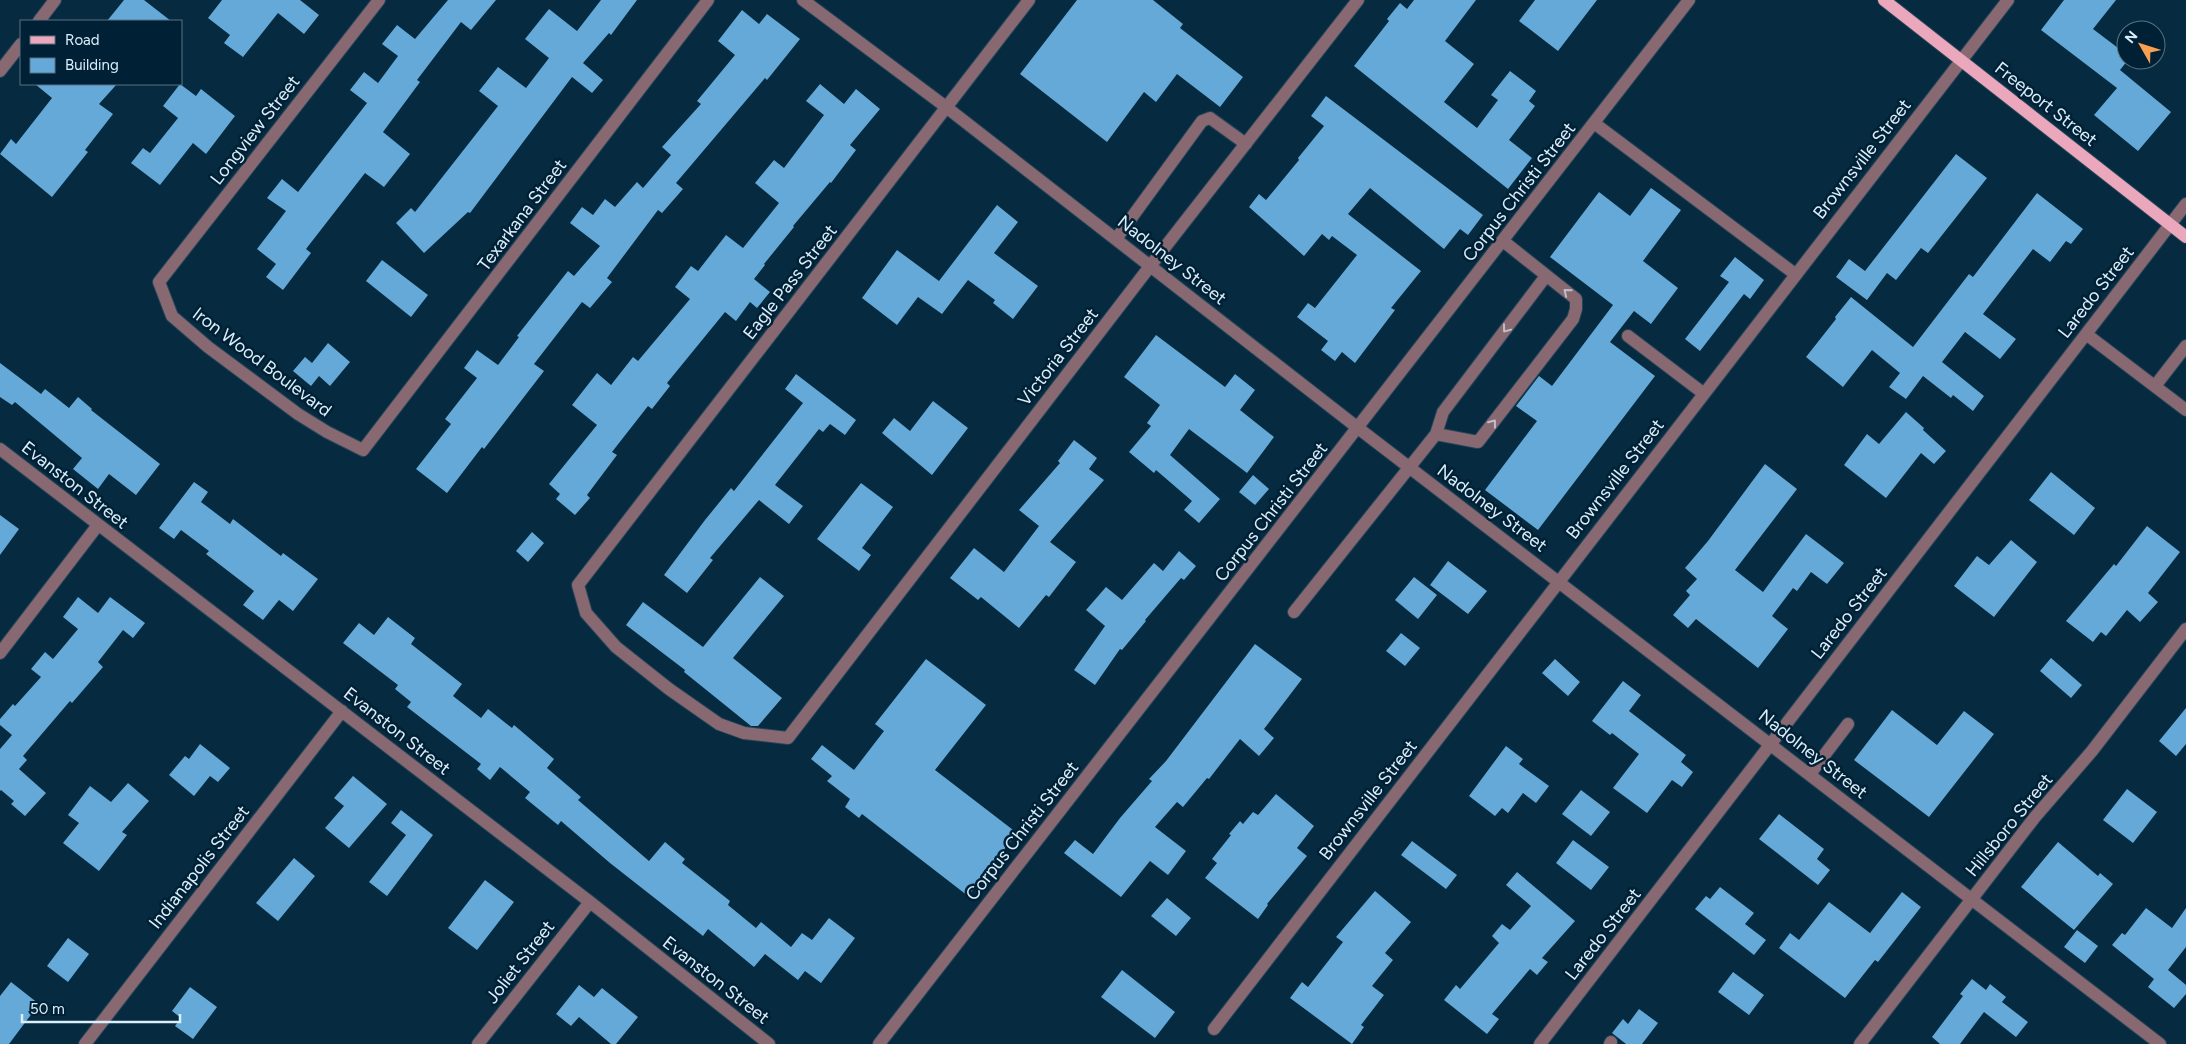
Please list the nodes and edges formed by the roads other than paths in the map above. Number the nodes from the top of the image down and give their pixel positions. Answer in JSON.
{"nodes":[{"id":1,"x":55,"y":0,"type":"edge"},
{"id":2,"x":379,"y":0,"type":"edge"},
{"id":3,"x":708,"y":0,"type":"edge"},
{"id":4,"x":802,"y":0,"type":"edge"},
{"id":5,"x":1029,"y":0,"type":"edge"},
{"id":6,"x":1358,"y":0,"type":"edge"},
{"id":7,"x":1689,"y":0,"type":"edge"},
{"id":8,"x":1884,"y":0,"type":"edge"},
{"id":9,"x":2008,"y":0,"type":"edge"},
{"id":10,"x":40,"y":20,"type":"edge"},
{"id":11,"x":20,"y":45,"type":"edge"},
{"id":12,"x":1961,"y":59,"type":"junction"},
{"id":13,"x":0,"y":71,"type":"edge"},
{"id":14,"x":946,"y":107,"type":"junction"},
{"id":15,"x":1594,"y":123,"type":"junction"},
{"id":16,"x":1246,"y":144,"type":"junction"},
{"id":17,"x":2186,"y":204,"type":"edge"},
{"id":18,"x":2170,"y":224,"type":"junction"},
{"id":19,"x":2186,"y":236,"type":"edge"},
{"id":20,"x":1116,"y":239,"type":"junction"},
{"id":21,"x":1503,"y":242,"type":"junction"},
{"id":22,"x":1151,"y":265,"type":"junction"},
{"id":23,"x":1795,"y":274,"type":"junction"},
{"id":24,"x":1546,"y":276,"type":"junction"},
{"id":25,"x":159,"y":282,"type":"joint"},
{"id":26,"x":2086,"y":334,"type":"junction"},
{"id":27,"x":1628,"y":336,"type":"dead end"},
{"id":28,"x":2186,"y":346,"type":"edge"},
{"id":29,"x":2155,"y":386,"type":"junction"},
{"id":30,"x":1703,"y":393,"type":"junction"},
{"id":31,"x":2186,"y":410,"type":"edge"},
{"id":32,"x":1358,"y":428,"type":"junction"},
{"id":33,"x":1436,"y":434,"type":"junction"},
{"id":34,"x":0,"y":450,"type":"edge"},
{"id":35,"x":363,"y":450,"type":"joint"},
{"id":36,"x":1410,"y":467,"type":"junction"},
{"id":37,"x":98,"y":525,"type":"junction"},
{"id":38,"x":1559,"y":580,"type":"junction"},
{"id":39,"x":1294,"y":612,"type":"dead end"},
{"id":40,"x":2186,"y":629,"type":"edge"},
{"id":41,"x":0,"y":653,"type":"edge"},
{"id":42,"x":342,"y":711,"type":"junction"},
{"id":43,"x":1848,"y":724,"type":"dead end"},
{"id":44,"x":788,"y":738,"type":"joint"},
{"id":45,"x":1771,"y":744,"type":"junction"},
{"id":46,"x":1810,"y":774,"type":"junction"},
{"id":47,"x":1972,"y":899,"type":"junction"},
{"id":48,"x":590,"y":902,"type":"junction"},
{"id":49,"x":1214,"y":1029,"type":"dead end"},
{"id":50,"x":85,"y":1044,"type":"edge"},
{"id":51,"x":478,"y":1044,"type":"edge"},
{"id":52,"x":769,"y":1044,"type":"edge"},
{"id":53,"x":879,"y":1044,"type":"edge"},
{"id":54,"x":1540,"y":1044,"type":"edge"},
{"id":55,"x":1860,"y":1044,"type":"edge"},
{"id":56,"x":2160,"y":1044,"type":"edge"}],
"edges":[{"from":1,"to":10,"type":"street"},
{"from":2,"to":25,"type":"street","name":"Longview Street"},
{"from":3,"to":35,"type":"street","name":"Texarkana Street"},
{"from":4,"to":14,"type":"street","name":"Nadolney Street"},
{"from":5,"to":14,"type":"street","name":"Eagle Pass Street"},
{"from":6,"to":16,"type":"street","name":"Victoria Street"},
{"from":7,"to":15,"type":"street","name":"Corpus Christi Street"},
{"from":8,"to":12,"type":"main road","name":"Freeport Street"},
{"from":9,"to":12,"type":"street","name":"Brownsville Street"},
{"from":11,"to":13,"type":"street"},
{"from":12,"to":18,"type":"main road","name":"Freeport Street"},
{"from":12,"to":23,"type":"street","name":"Brownsville Street"},
{"from":14,"to":20,"type":"street","name":"Nadolney Street"},
{"from":14,"to":44,"type":"street","name":"Eagle Pass Street"},
{"from":15,"to":21,"type":"street","name":"Corpus Christi Street"},
{"from":15,"to":23,"type":"street"},
{"from":16,"to":20,"type":"street"},
{"from":16,"to":22,"type":"street","name":"Victoria Street"},
{"from":17,"to":18,"type":"street","name":"Laredo Street"},
{"from":18,"to":19,"type":"main road","name":"Freeport Street"},
{"from":18,"to":26,"type":"street","name":"Laredo Street"},
{"from":20,"to":22,"type":"street","name":"Nadolney Street"},
{"from":21,"to":24,"type":"street"},
{"from":21,"to":32,"type":"street","name":"Corpus Christi Street"},
{"from":22,"to":32,"type":"street","name":"Nadolney Street"},
{"from":22,"to":44,"type":"street","name":"Victoria Street"},
{"from":23,"to":30,"type":"street","name":"Brownsville Street"},
{"from":24,"to":33,"type":"street","one_way":true},
{"from":33,"to":24,"type":"street","one_way":true},
{"from":25,"to":35,"type":"street","name":"Iron Wood Boulevard"},
{"from":26,"to":29,"type":"street"},
{"from":26,"to":45,"type":"street","name":"Laredo Street"},
{"from":27,"to":30,"type":"street"},
{"from":28,"to":29,"type":"street"},
{"from":29,"to":31,"type":"street"},
{"from":30,"to":38,"type":"street","name":"Brownsville Street"},
{"from":32,"to":36,"type":"street","name":"Nadolney Street"},
{"from":32,"to":53,"type":"street","name":"Corpus Christi Street"},
{"from":33,"to":36,"type":"street"},
{"from":34,"to":37,"type":"street","name":"Evanston Street"},
{"from":36,"to":38,"type":"street","name":"Nadolney Street"},
{"from":36,"to":39,"type":"street"},
{"from":37,"to":41,"type":"street"},
{"from":37,"to":42,"type":"street","name":"Evanston Street"},
{"from":38,"to":45,"type":"street","name":"Nadolney Street"},
{"from":38,"to":49,"type":"street","name":"Brownsville Street"},
{"from":40,"to":47,"type":"street","name":"Hillsboro Street"},
{"from":42,"to":48,"type":"street","name":"Evanston Street"},
{"from":42,"to":50,"type":"street","name":"Indianapolis Street"},
{"from":43,"to":46,"type":"street"},
{"from":45,"to":46,"type":"street","name":"Nadolney Street"},
{"from":45,"to":54,"type":"street","name":"Laredo Street"},
{"from":46,"to":47,"type":"street","name":"Nadolney Street"},
{"from":47,"to":55,"type":"street","name":"Hillsboro Street"},
{"from":47,"to":56,"type":"street","name":"Nadolney Street"},
{"from":48,"to":51,"type":"street","name":"Joliet Street"},
{"from":48,"to":52,"type":"street","name":"Evanston Street"}]}
